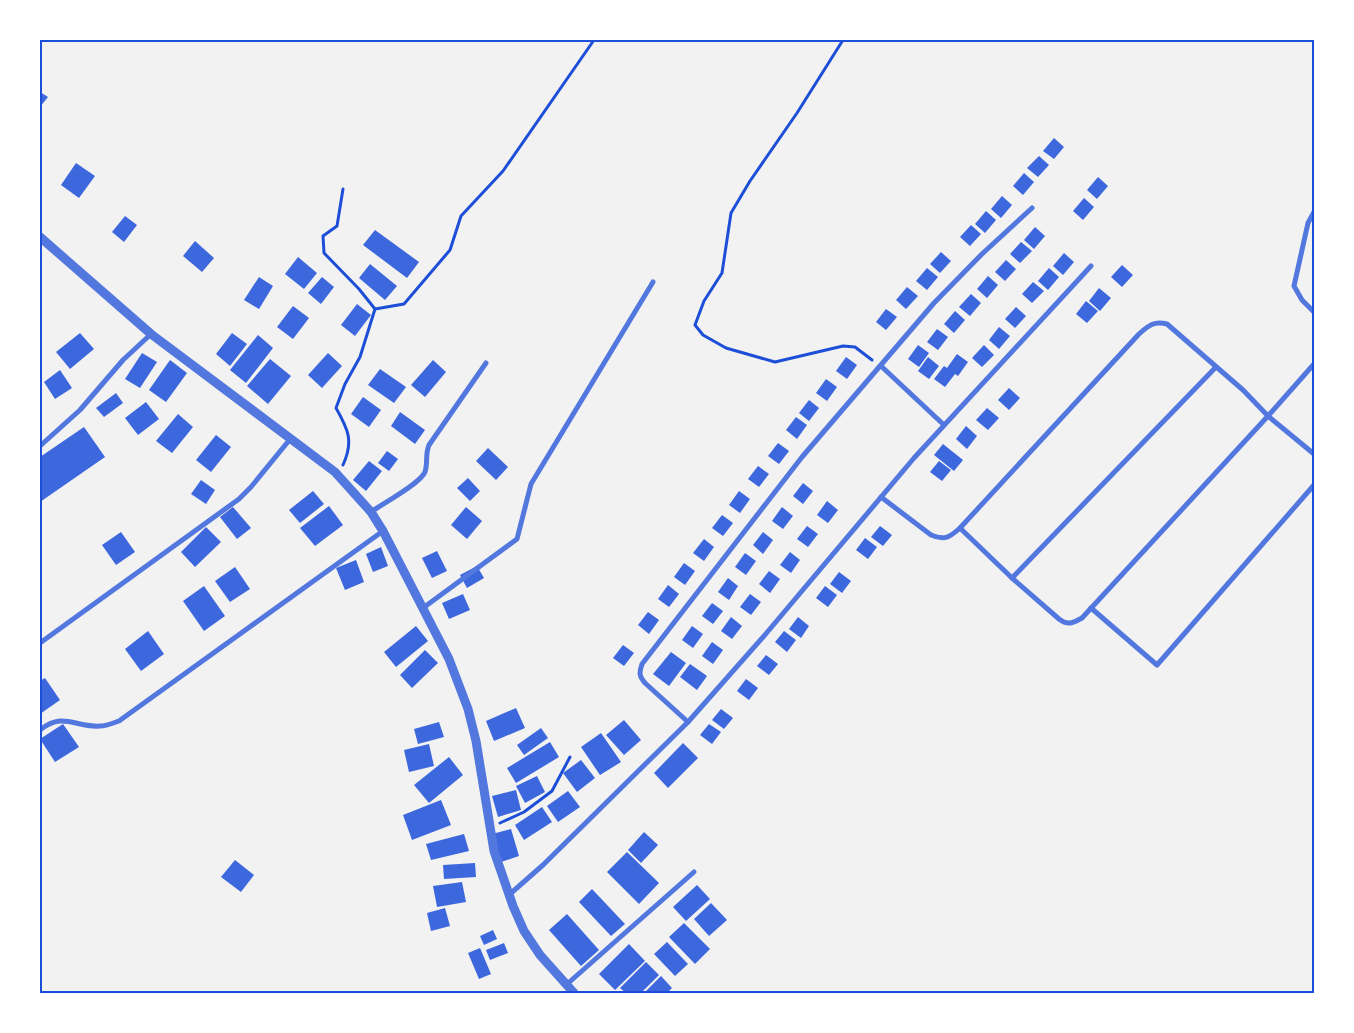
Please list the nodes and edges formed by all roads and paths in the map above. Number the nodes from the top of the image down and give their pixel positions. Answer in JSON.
{"nodes":[{"id":1,"x":594,"y":40,"type":"edge"},
{"id":2,"x":844,"y":40,"type":"edge"},
{"id":3,"x":343,"y":190,"type":"dead end"},
{"id":4,"x":1032,"y":208,"type":"dead end"},
{"id":5,"x":1314,"y":212,"type":"edge"},
{"id":6,"x":1308,"y":223,"type":"junction"},
{"id":7,"x":1314,"y":228,"type":"edge"},
{"id":8,"x":40,"y":237,"type":"edge"},
{"id":9,"x":1091,"y":266,"type":"dead end"},
{"id":10,"x":653,"y":282,"type":"dead end"},
{"id":11,"x":375,"y":309,"type":"junction"},
{"id":12,"x":1314,"y":312,"type":"edge"},
{"id":13,"x":151,"y":334,"type":"junction"},
{"id":14,"x":486,"y":362,"type":"dead end"},
{"id":15,"x":1314,"y":364,"type":"edge"},
{"id":16,"x":881,"y":366,"type":"junction"},
{"id":17,"x":1216,"y":367,"type":"junction"},
{"id":18,"x":1268,"y":416,"type":"junction"},
{"id":19,"x":944,"y":425,"type":"junction"},
{"id":20,"x":291,"y":438,"type":"junction"},
{"id":21,"x":40,"y":446,"type":"edge"},
{"id":22,"x":1314,"y":454,"type":"edge"},
{"id":23,"x":335,"y":472,"type":"junction"},
{"id":24,"x":1314,"y":485,"type":"edge"},
{"id":25,"x":882,"y":497,"type":"junction"},
{"id":26,"x":371,"y":512,"type":"junction"},
{"id":27,"x":960,"y":528,"type":"junction"},
{"id":28,"x":384,"y":531,"type":"junction"},
{"id":29,"x":1012,"y":578,"type":"junction"},
{"id":30,"x":423,"y":608,"type":"junction"},
{"id":31,"x":1091,"y":608,"type":"junction"},
{"id":32,"x":40,"y":643,"type":"edge"},
{"id":33,"x":688,"y":722,"type":"junction"},
{"id":34,"x":40,"y":730,"type":"edge"},
{"id":35,"x":570,"y":757,"type":"dead end"},
{"id":36,"x":490,"y":827,"type":"junction"},
{"id":37,"x":694,"y":872,"type":"dead end"},
{"id":38,"x":510,"y":894,"type":"junction"},
{"id":39,"x":566,"y":985,"type":"junction"},
{"id":40,"x":574,"y":993,"type":"edge"}],
"edges":[{"from":1,"to":11,"type":"path"},
{"from":2,"to":16,"type":"path"},
{"from":3,"to":11,"type":"path"},
{"from":4,"to":16,"type":"street"},
{"from":5,"to":6,"type":"street"},
{"from":6,"to":7,"type":"street"},
{"from":6,"to":12,"type":"street"},
{"from":8,"to":13,"type":"street"},
{"from":9,"to":19,"type":"street"},
{"from":10,"to":30,"type":"street"},
{"from":11,"to":23,"type":"path"},
{"from":13,"to":20,"type":"street"},
{"from":13,"to":21,"type":"street"},
{"from":14,"to":26,"type":"street"},
{"from":15,"to":18,"type":"street"},
{"from":16,"to":19,"type":"street"},
{"from":16,"to":33,"type":"street"},
{"from":17,"to":18,"type":"street"},
{"from":17,"to":27,"type":"street"},
{"from":17,"to":29,"type":"street"},
{"from":18,"to":22,"type":"street"},
{"from":18,"to":31,"type":"street"},
{"from":19,"to":25,"type":"street"},
{"from":20,"to":23,"type":"street"},
{"from":20,"to":32,"type":"street"},
{"from":23,"to":26,"type":"street"},
{"from":24,"to":31,"type":"street"},
{"from":25,"to":27,"type":"street"},
{"from":25,"to":33,"type":"street"},
{"from":26,"to":28,"type":"street"},
{"from":27,"to":29,"type":"street"},
{"from":28,"to":30,"type":"street"},
{"from":28,"to":34,"type":"street"},
{"from":29,"to":31,"type":"street"},
{"from":30,"to":36,"type":"street"},
{"from":33,"to":38,"type":"street"},
{"from":35,"to":36,"type":"path"},
{"from":36,"to":38,"type":"street"},
{"from":37,"to":39,"type":"street"},
{"from":38,"to":39,"type":"street"},
{"from":39,"to":40,"type":"street"}]}
